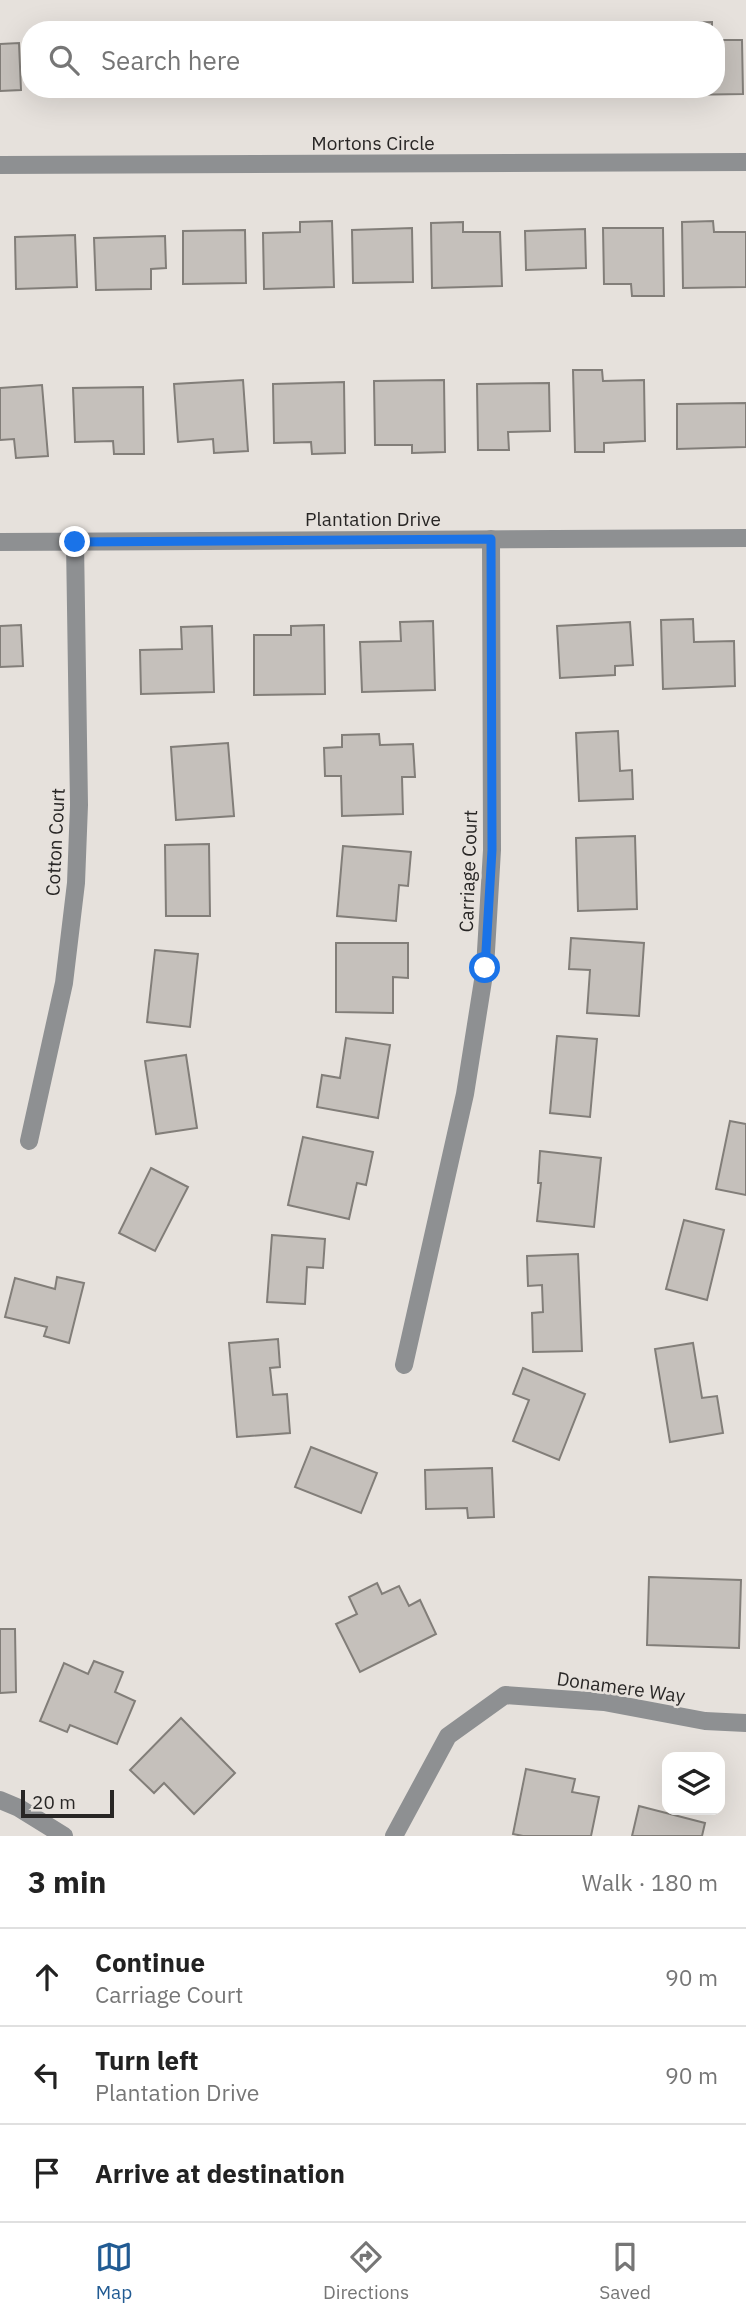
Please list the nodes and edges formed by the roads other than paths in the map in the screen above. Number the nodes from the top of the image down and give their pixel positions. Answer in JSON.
{"nodes":[{"id":1,"x":746,"y":162,"type":"edge"},
{"id":2,"x":0,"y":165,"type":"edge"},
{"id":3,"x":746,"y":538,"type":"edge"},
{"id":4,"x":491,"y":539,"type":"junction"},
{"id":5,"x":0,"y":542,"type":"edge"},
{"id":6,"x":75,"y":542,"type":"junction"},
{"id":7,"x":29,"y":1141,"type":"dead end"},
{"id":8,"x":404,"y":1365,"type":"dead end"},
{"id":9,"x":746,"y":1723,"type":"edge"},
{"id":10,"x":0,"y":1800,"type":"edge"},
{"id":11,"x":64,"y":1836,"type":"edge"},
{"id":12,"x":394,"y":1836,"type":"edge"}],
"edges":[{"from":1,"to":2,"type":"street","name":"Mortons Circle"},
{"from":3,"to":4,"type":"street","name":"Plantation Drive"},
{"from":4,"to":6,"type":"street","name":"Plantation Drive"},
{"from":4,"to":8,"type":"street","name":"Carriage Court"},
{"from":5,"to":6,"type":"street","name":"Plantation Drive"},
{"from":6,"to":7,"type":"street","name":"Cotton Court"},
{"from":9,"to":12,"type":"street","name":"Donamere Way"},
{"from":10,"to":11,"type":"street"}]}
